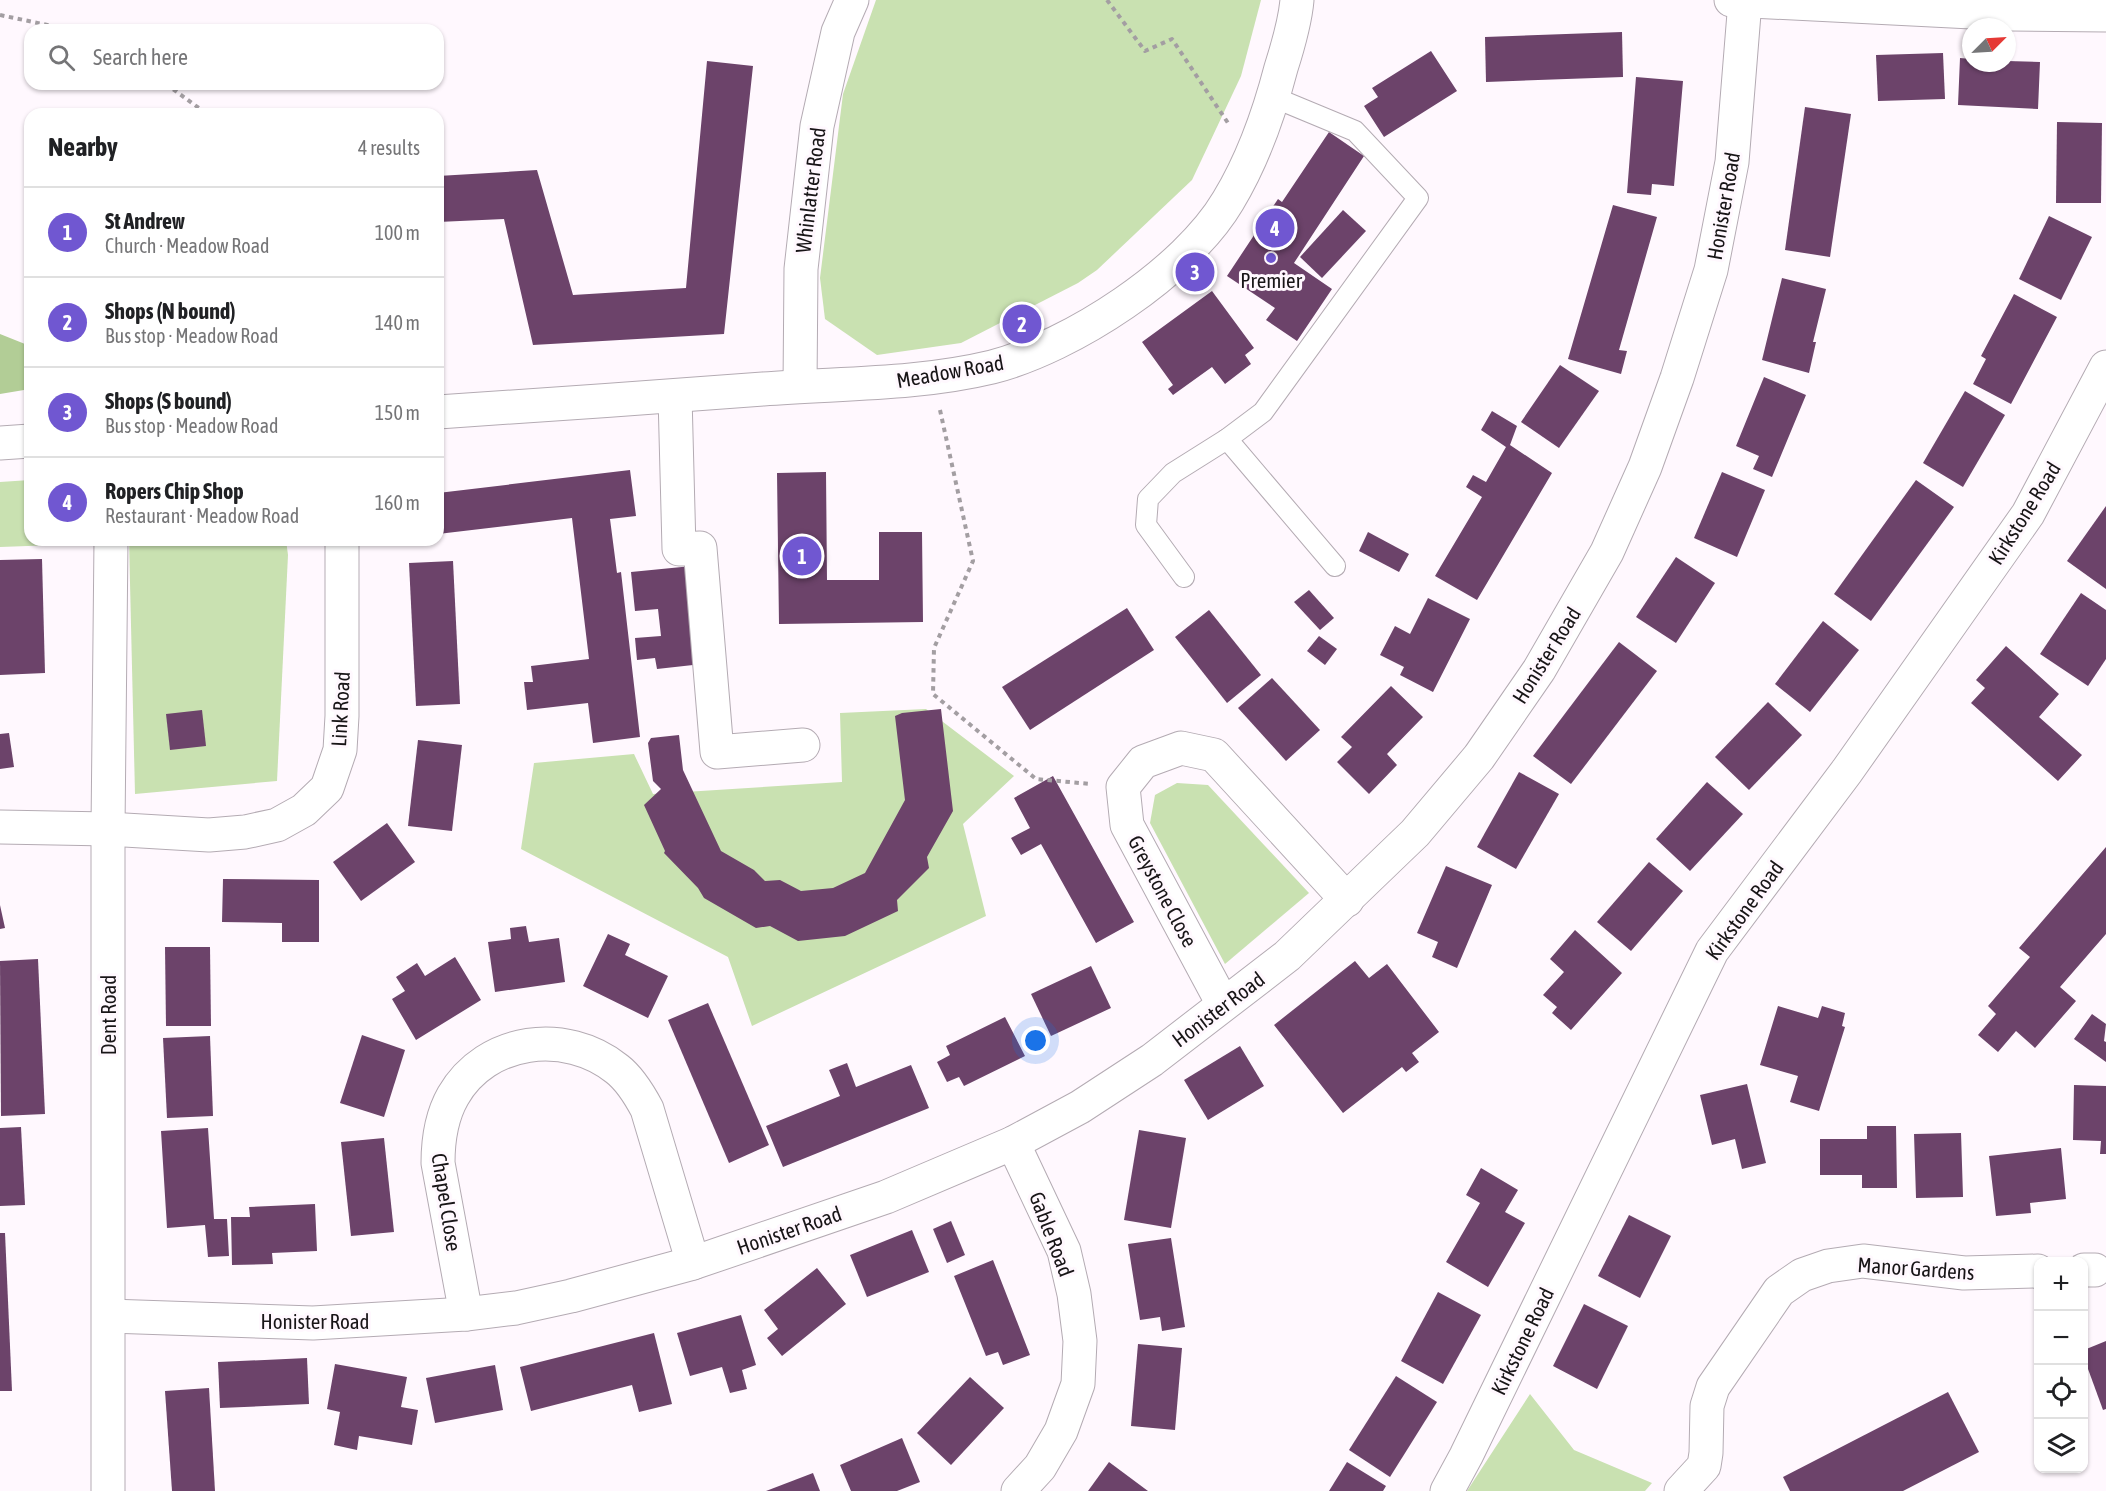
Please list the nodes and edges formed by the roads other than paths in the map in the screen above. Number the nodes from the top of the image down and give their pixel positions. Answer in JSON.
{"nodes":[{"id":1,"x":852,"y":0,"type":"edge"},
{"id":2,"x":1297,"y":0,"type":"edge"},
{"id":3,"x":1738,"y":0,"type":"edge"},
{"id":4,"x":2011,"y":7,"type":"edge"},
{"id":5,"x":2106,"y":15,"type":"edge"},
{"id":6,"x":1273,"y":97,"type":"junction"},
{"id":7,"x":2106,"y":367,"type":"edge"},
{"id":8,"x":800,"y":386,"type":"junction"},
{"id":9,"x":675,"y":396,"type":"junction"},
{"id":10,"x":444,"y":412,"type":"edge"},
{"id":11,"x":1227,"y":439,"type":"junction"},
{"id":12,"x":24,"y":441,"type":"edge"},
{"id":13,"x":0,"y":443,"type":"edge"},
{"id":14,"x":111,"y":546,"type":"edge"},
{"id":15,"x":342,"y":546,"type":"edge"},
{"id":16,"x":1335,"y":566,"type":"dead end"},
{"id":17,"x":1184,"y":577,"type":"dead end"},
{"id":18,"x":803,"y":745,"type":"dead end"},
{"id":19,"x":0,"y":827,"type":"edge"},
{"id":20,"x":108,"y":829,"type":"junction"},
{"id":21,"x":1347,"y":900,"type":"junction"},
{"id":22,"x":1223,"y":1004,"type":"junction"},
{"id":23,"x":1013,"y":1143,"type":"junction"},
{"id":24,"x":693,"y":1263,"type":"junction"},
{"id":25,"x":2034,"y":1271,"type":"edge"},
{"id":26,"x":466,"y":1314,"type":"junction"},
{"id":27,"x":109,"y":1316,"type":"junction"},
{"id":28,"x":108,"y":1491,"type":"edge"},
{"id":29,"x":1018,"y":1491,"type":"edge"},
{"id":30,"x":1447,"y":1491,"type":"edge"},
{"id":31,"x":1681,"y":1491,"type":"edge"}],
"edges":[{"from":1,"to":8,"type":"street","name":"Whinlatter Road"},
{"from":2,"to":6,"type":"street","name":"Meadow Road"},
{"from":3,"to":4,"type":"street"},
{"from":3,"to":21,"type":"street","name":"Honister Road"},
{"from":4,"to":5,"type":"street"},
{"from":6,"to":8,"type":"street","name":"Meadow Road"},
{"from":6,"to":11,"type":"lane"},
{"from":7,"to":30,"type":"street","name":"Kirkstone Road"},
{"from":8,"to":9,"type":"street","name":"Meadow Road"},
{"from":9,"to":10,"type":"street","name":"Meadow Road"},
{"from":9,"to":18,"type":"street"},
{"from":11,"to":16,"type":"lane"},
{"from":11,"to":17,"type":"lane"},
{"from":12,"to":13,"type":"street"},
{"from":14,"to":20,"type":"street","name":"Dent Road"},
{"from":15,"to":20,"type":"street","name":"Link Road"},
{"from":19,"to":20,"type":"street","name":"Link Road"},
{"from":20,"to":27,"type":"street","name":"Dent Road"},
{"from":21,"to":22,"type":"street","name":"Honister Road"},
{"from":21,"to":22,"type":"street","name":"Greystone Close"},
{"from":22,"to":23,"type":"street","name":"Honister Road"},
{"from":23,"to":24,"type":"street","name":"Honister Road"},
{"from":23,"to":29,"type":"street","name":"Gable Road"},
{"from":24,"to":26,"type":"street","name":"Honister Road"},
{"from":24,"to":26,"type":"street","name":"Chapel Close"},
{"from":25,"to":31,"type":"street","name":"Manor Gardens"},
{"from":26,"to":27,"type":"street","name":"Honister Road"},
{"from":27,"to":28,"type":"street","name":"Dent Road"}]}
